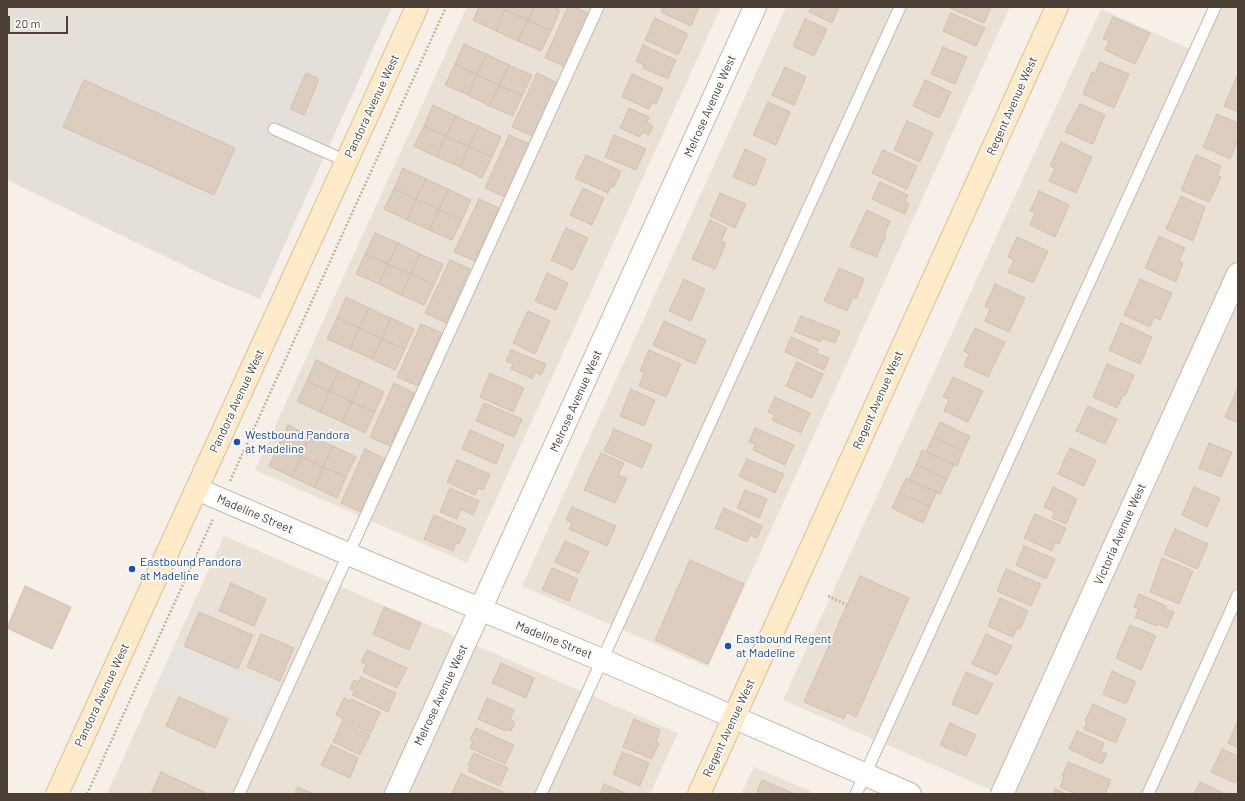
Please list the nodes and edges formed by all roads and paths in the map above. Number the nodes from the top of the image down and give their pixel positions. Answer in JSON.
{"nodes":[{"id":1,"x":417,"y":7,"type":"edge"},
{"id":2,"x":446,"y":7,"type":"edge"},
{"id":3,"x":598,"y":7,"type":"edge"},
{"id":4,"x":755,"y":7,"type":"edge"},
{"id":5,"x":900,"y":7,"type":"edge"},
{"id":6,"x":1057,"y":7,"type":"edge"},
{"id":7,"x":1216,"y":7,"type":"edge"},
{"id":8,"x":274,"y":129,"type":"dead end"},
{"id":9,"x":346,"y":161,"type":"junction"},
{"id":10,"x":1238,"y":274,"type":"edge"},
{"id":11,"x":197,"y":489,"type":"junction"},
{"id":12,"x":222,"y":499,"type":"junction"},
{"id":13,"x":348,"y":554,"type":"junction"},
{"id":14,"x":1238,"y":595,"type":"edge"},
{"id":15,"x":828,"y":596,"type":"dead end"},
{"id":16,"x":847,"y":605,"type":"dead end"},
{"id":17,"x":481,"y":610,"type":"junction"},
{"id":18,"x":602,"y":660,"type":"junction"},
{"id":19,"x":733,"y":718,"type":"junction"},
{"id":20,"x":861,"y":784,"type":"edge"},
{"id":21,"x":57,"y":794,"type":"edge"},
{"id":22,"x":87,"y":794,"type":"edge"},
{"id":23,"x":239,"y":794,"type":"edge"},
{"id":24,"x":396,"y":794,"type":"edge"},
{"id":25,"x":541,"y":794,"type":"edge"},
{"id":26,"x":699,"y":794,"type":"edge"},
{"id":27,"x":910,"y":794,"type":"edge"},
{"id":28,"x":1002,"y":794,"type":"edge"},
{"id":29,"x":1148,"y":794,"type":"edge"}],
"edges":[{"from":1,"to":9,"type":"street","name":"Pandora Avenue West"},
{"from":2,"to":12,"type":"path"},
{"from":3,"to":13,"type":"lane"},
{"from":4,"to":17,"type":"street","name":"Melrose Avenue West"},
{"from":5,"to":18,"type":"lane"},
{"from":6,"to":19,"type":"street","name":"Regent Avenue West"},
{"from":7,"to":20,"type":"lane"},
{"from":8,"to":9,"type":"lane"},
{"from":9,"to":11,"type":"street","name":"Pandora Avenue West"},
{"from":10,"to":28,"type":"street","name":"Victoria Avenue West"},
{"from":11,"to":12,"type":"street","name":"Madeline Street"},
{"from":11,"to":21,"type":"street","name":"Pandora Avenue West"},
{"from":12,"to":13,"type":"street","name":"Madeline Street"},
{"from":12,"to":22,"type":"path"},
{"from":13,"to":17,"type":"street","name":"Madeline Street"},
{"from":13,"to":23,"type":"lane"},
{"from":14,"to":29,"type":"lane"},
{"from":15,"to":16,"type":"path"},
{"from":17,"to":18,"type":"street","name":"Madeline Street"},
{"from":17,"to":24,"type":"street","name":"Melrose Avenue West"},
{"from":18,"to":19,"type":"street","name":"Madeline Street"},
{"from":18,"to":25,"type":"lane"},
{"from":19,"to":20,"type":"street","name":"Madeline Street"},
{"from":19,"to":26,"type":"street","name":"Regent Avenue West"},
{"from":20,"to":27,"type":"street","name":"Madeline Street"}]}
